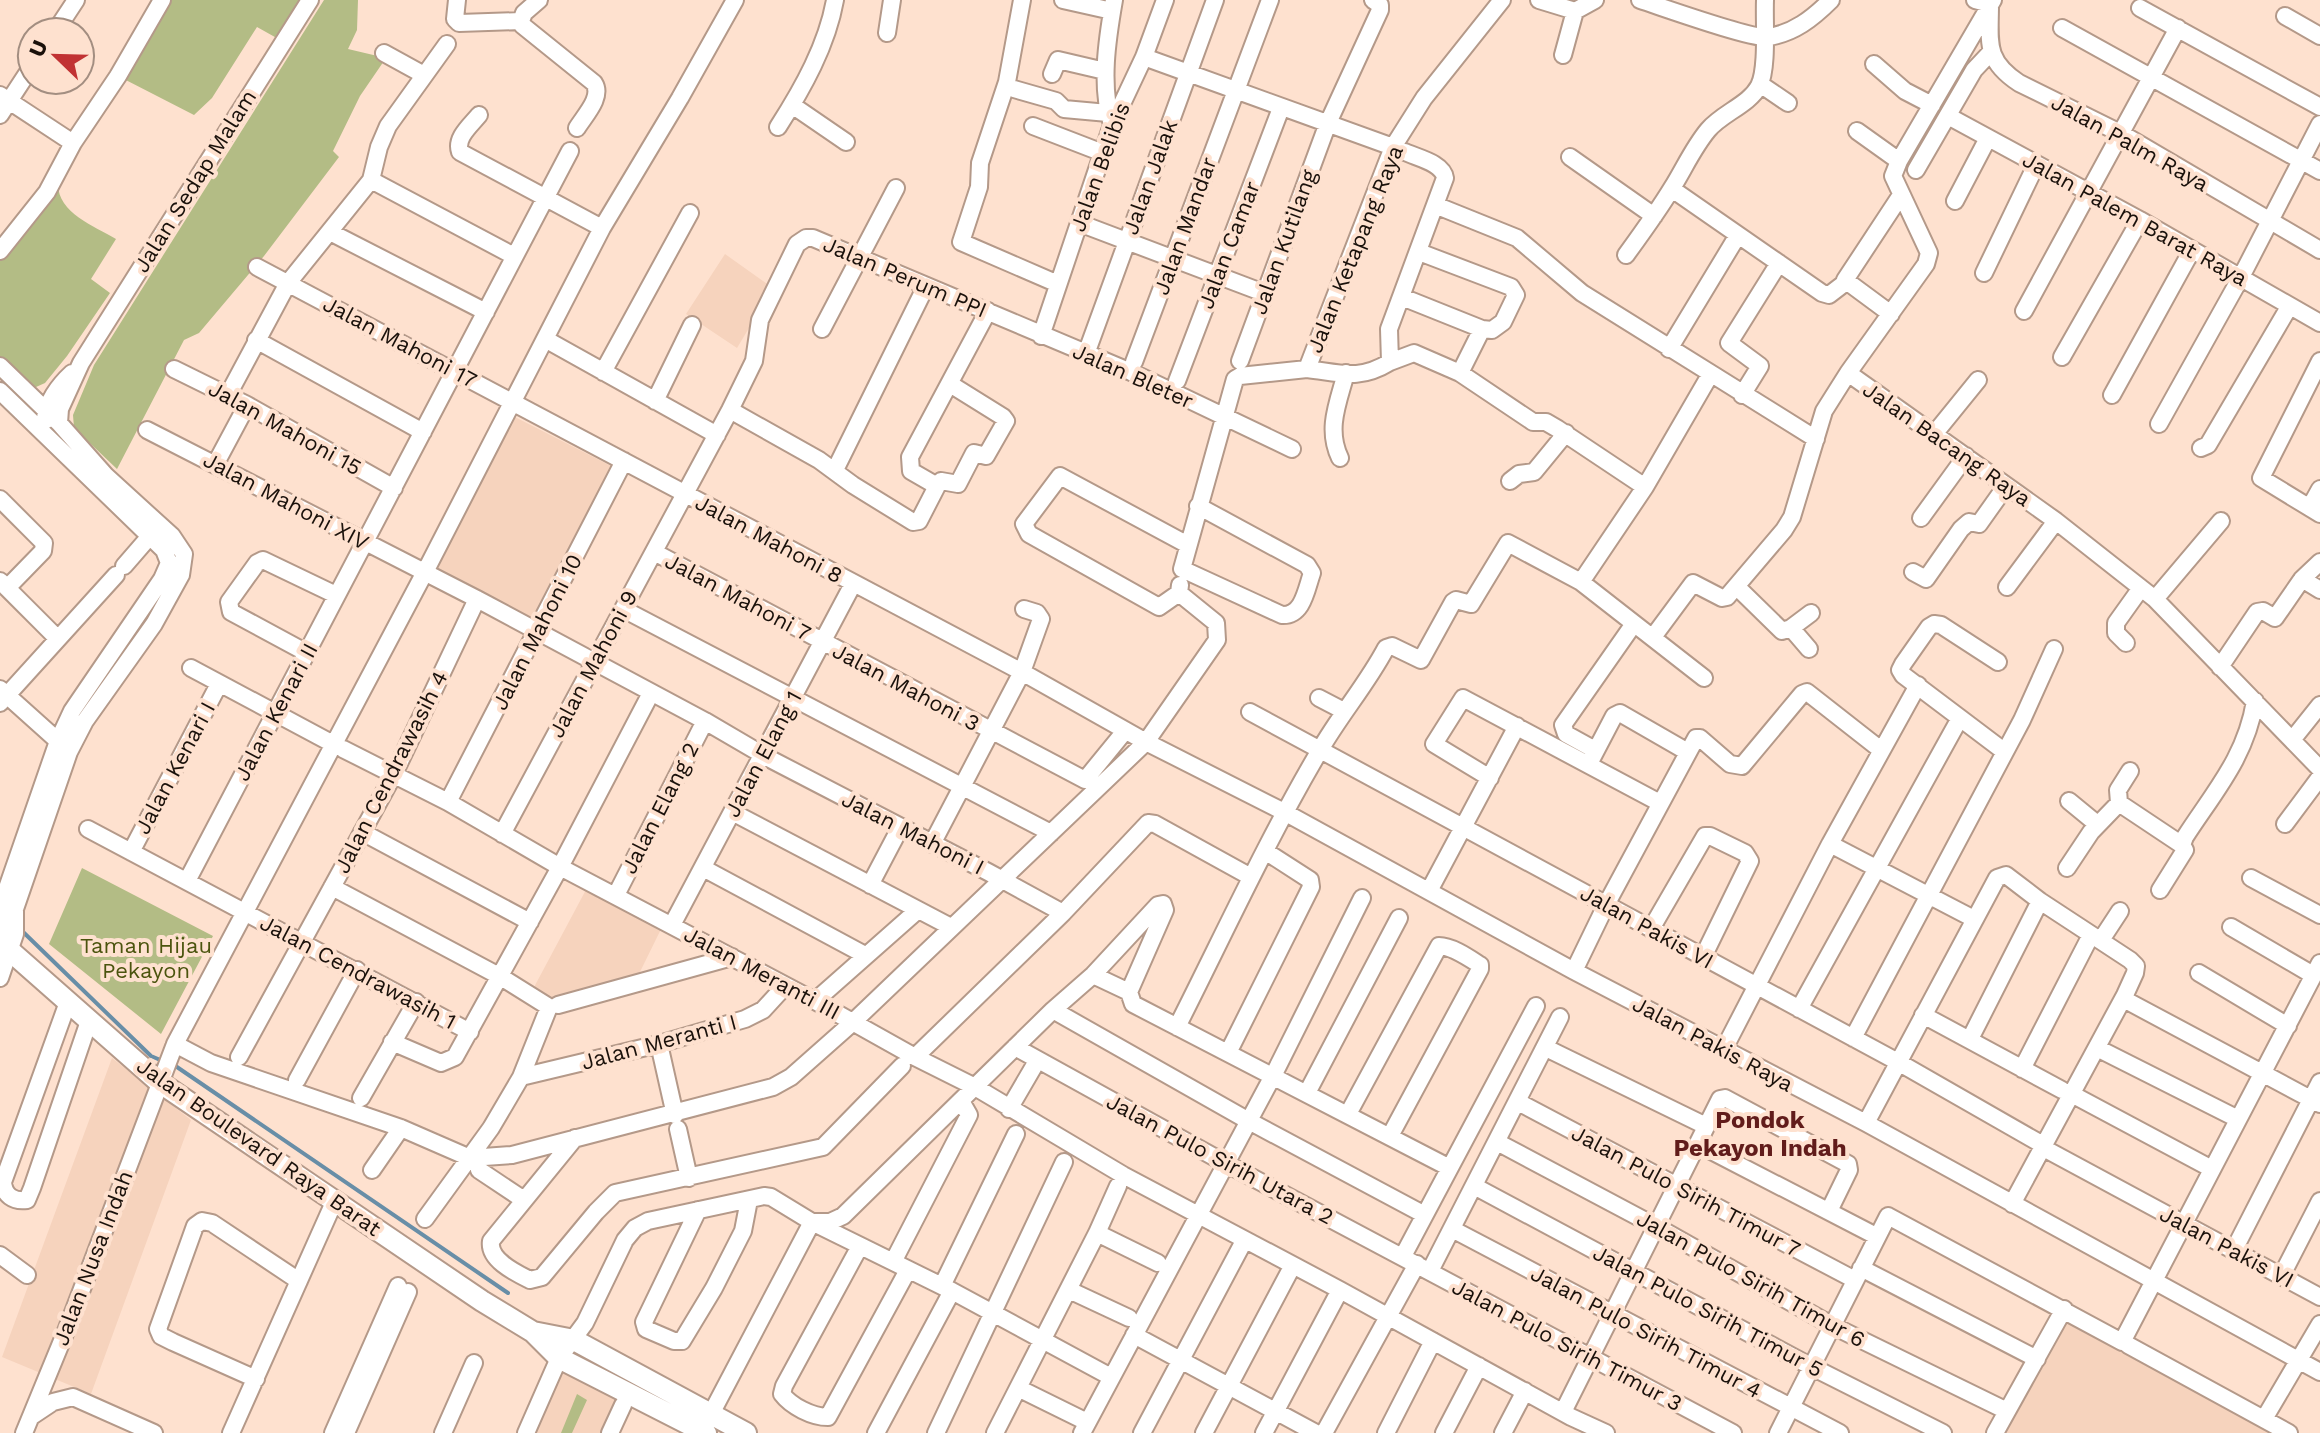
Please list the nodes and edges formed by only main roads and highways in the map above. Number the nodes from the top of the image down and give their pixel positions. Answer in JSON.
{"nodes":[{"id":1,"x":6,"y":938,"type":"edge"},
{"id":2,"x":533,"y":1332,"type":"junction"},
{"id":3,"x":706,"y":1428,"type":"edge"},
{"id":4,"x":746,"y":1433,"type":"edge"}],
"edges":[{"from":1,"to":2,"type":"main road","name":"Jalan Boulevard Raya Barat"},
{"from":2,"to":3,"type":"main road"},
{"from":2,"to":3,"type":"main road"},
{"from":3,"to":4,"type":"main road"}]}
